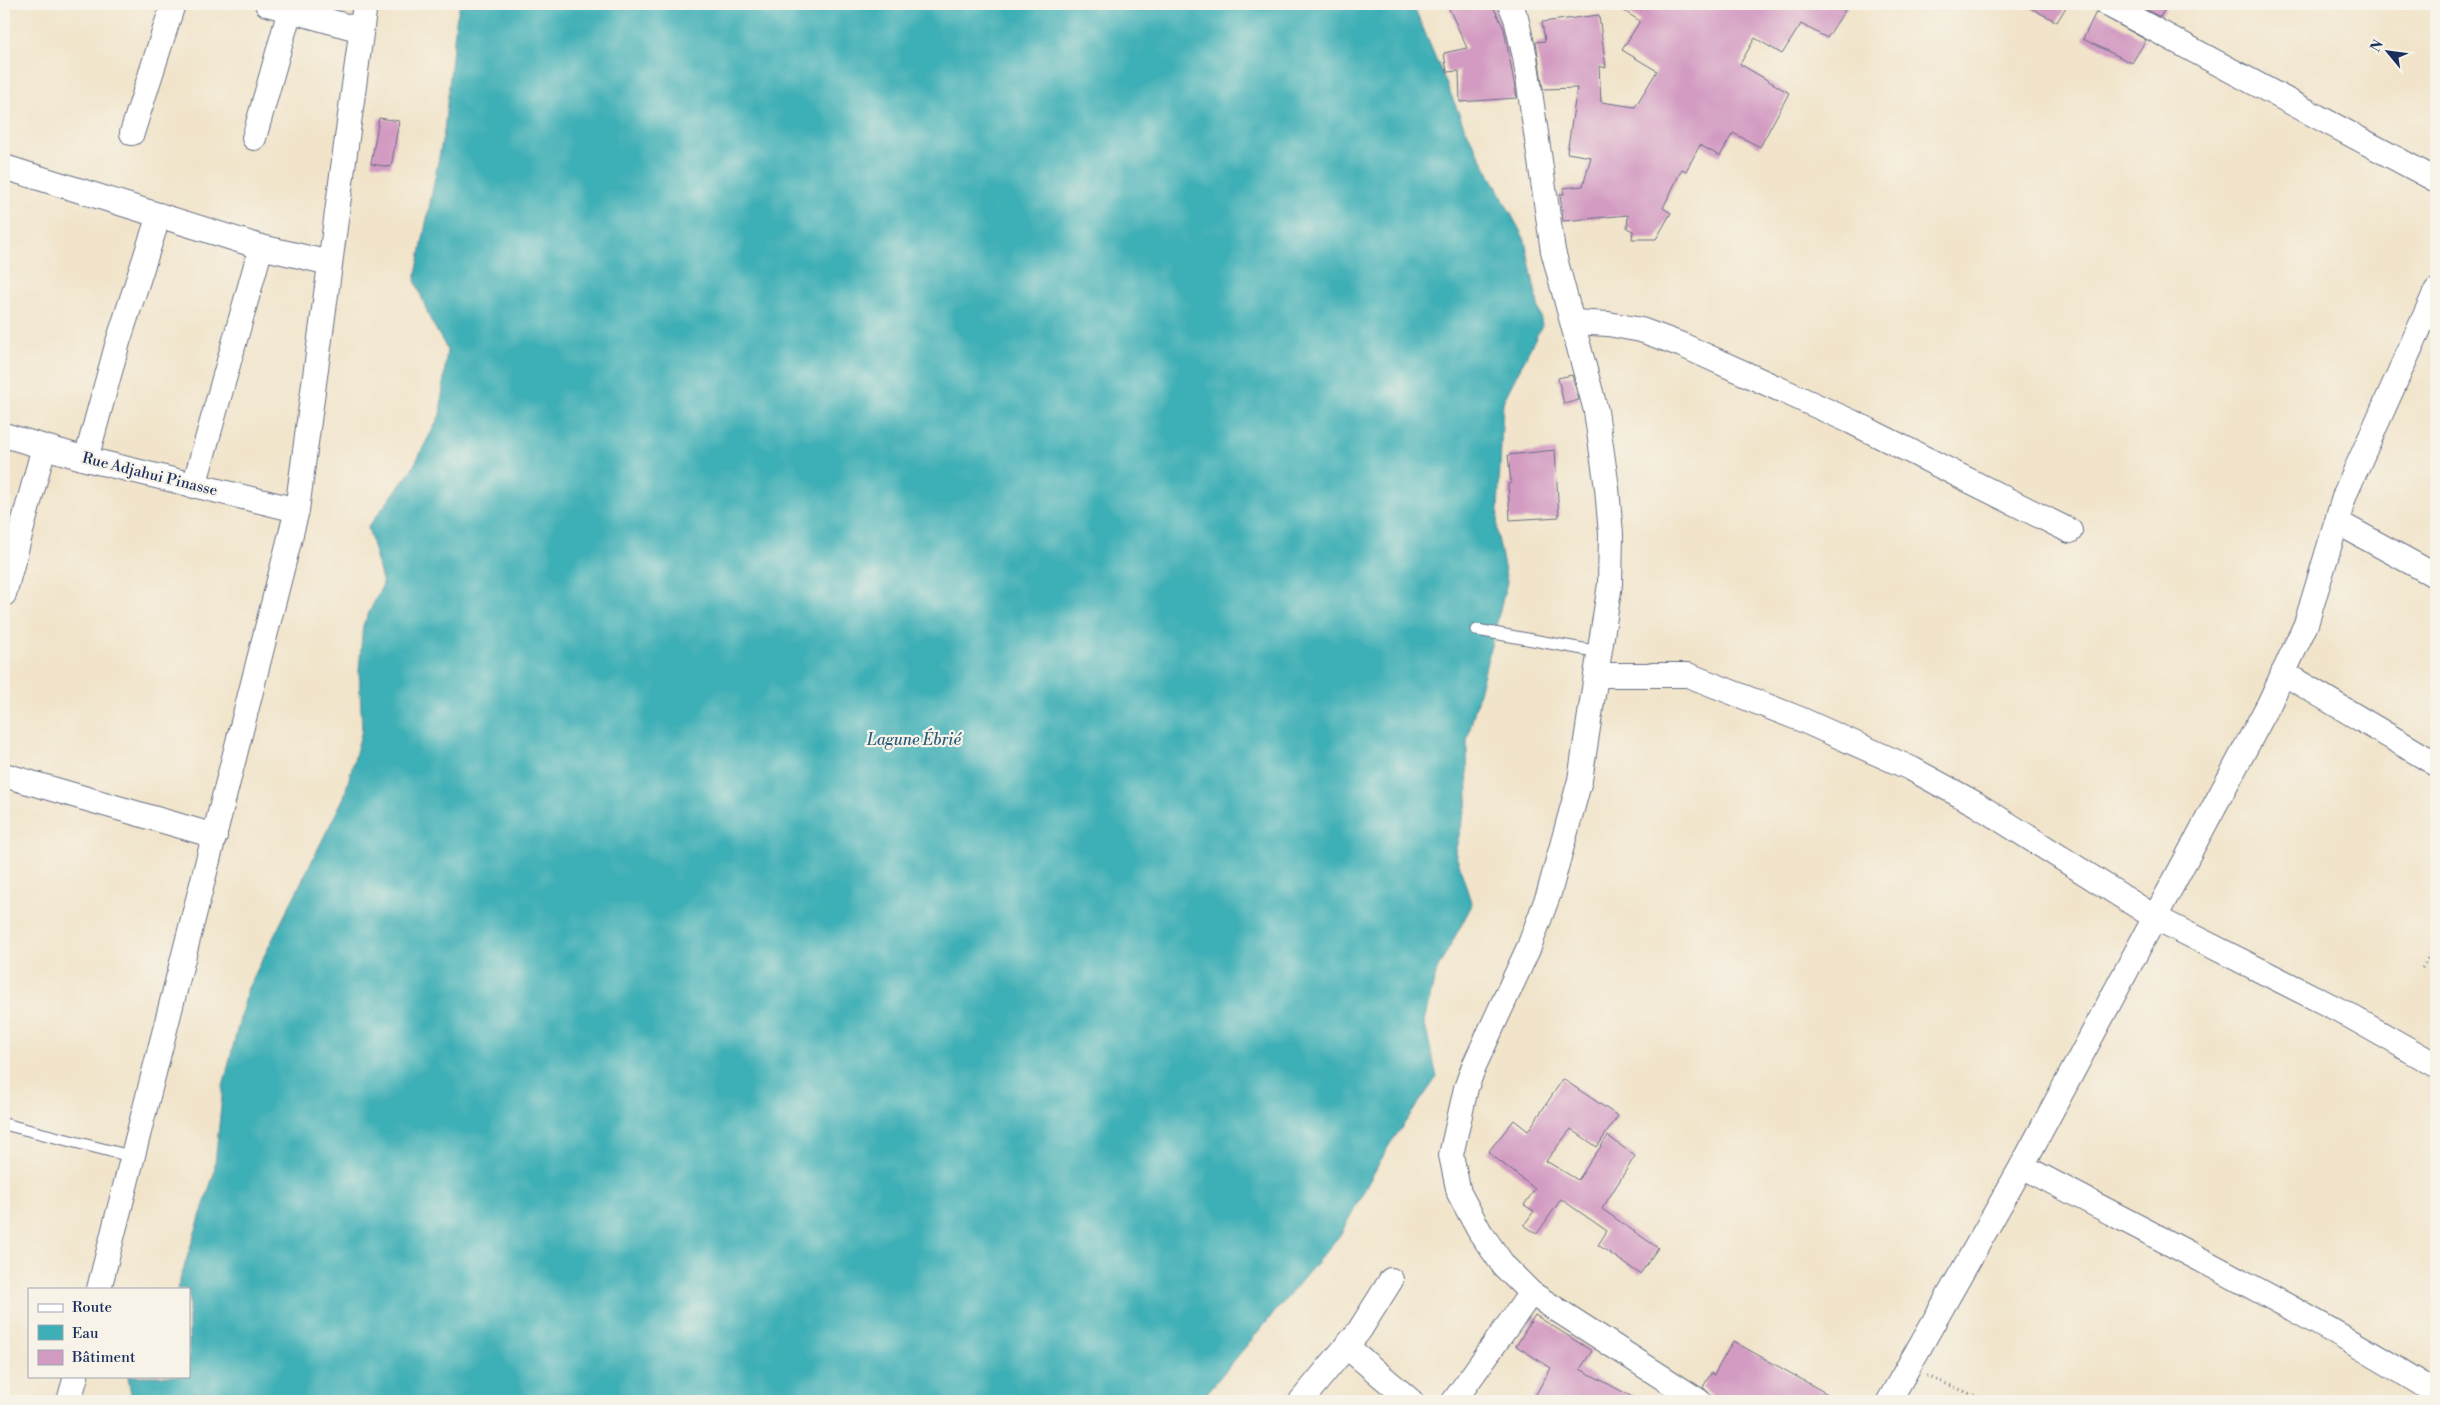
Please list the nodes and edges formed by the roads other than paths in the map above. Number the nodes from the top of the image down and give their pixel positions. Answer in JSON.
{"nodes":[{"id":1,"x":173,"y":4,"type":"edge"},
{"id":2,"x":267,"y":4,"type":"edge"},
{"id":3,"x":365,"y":4,"type":"edge"},
{"id":4,"x":1510,"y":4,"type":"edge"},
{"id":5,"x":2107,"y":4,"type":"edge"},
{"id":6,"x":290,"y":10,"type":"junction"},
{"id":7,"x":361,"y":30,"type":"junction"},
{"id":8,"x":132,"y":133,"type":"dead end"},
{"id":9,"x":254,"y":138,"type":"dead end"},
{"id":10,"x":4,"y":167,"type":"edge"},
{"id":11,"x":2436,"y":180,"type":"edge"},
{"id":12,"x":160,"y":215,"type":"junction"},
{"id":13,"x":261,"y":248,"type":"junction"},
{"id":14,"x":330,"y":263,"type":"junction"},
{"id":15,"x":2436,"y":292,"type":"edge"},
{"id":16,"x":1574,"y":322,"type":"junction"},
{"id":17,"x":4,"y":435,"type":"edge"},
{"id":18,"x":44,"y":446,"type":"junction"},
{"id":19,"x":86,"y":458,"type":"junction"},
{"id":20,"x":194,"y":486,"type":"junction"},
{"id":21,"x":297,"y":510,"type":"junction"},
{"id":22,"x":2337,"y":522,"type":"junction"},
{"id":23,"x":2070,"y":531,"type":"dead end"},
{"id":24,"x":2436,"y":576,"type":"edge"},
{"id":25,"x":4,"y":594,"type":"edge"},
{"id":26,"x":1477,"y":630,"type":"dead end"},
{"id":27,"x":1598,"y":663,"type":"junction"},
{"id":28,"x":2283,"y":673,"type":"junction"},
{"id":29,"x":2436,"y":764,"type":"edge"},
{"id":30,"x":4,"y":775,"type":"edge"},
{"id":31,"x":215,"y":836,"type":"junction"},
{"id":32,"x":2156,"y":918,"type":"junction"},
{"id":33,"x":2436,"y":1065,"type":"edge"},
{"id":34,"x":4,"y":1124,"type":"edge"},
{"id":35,"x":134,"y":1158,"type":"junction"},
{"id":36,"x":2022,"y":1166,"type":"junction"},
{"id":37,"x":1391,"y":1280,"type":"dead end"},
{"id":38,"x":99,"y":1288,"type":"edge"},
{"id":39,"x":1531,"y":1293,"type":"junction"},
{"id":40,"x":1346,"y":1346,"type":"junction"},
{"id":41,"x":75,"y":1378,"type":"edge"},
{"id":42,"x":2436,"y":1393,"type":"edge"},
{"id":43,"x":69,"y":1401,"type":"edge"},
{"id":44,"x":1301,"y":1401,"type":"edge"},
{"id":45,"x":1411,"y":1401,"type":"edge"},
{"id":46,"x":1454,"y":1401,"type":"edge"},
{"id":47,"x":1699,"y":1401,"type":"edge"},
{"id":48,"x":1889,"y":1401,"type":"edge"}],
"edges":[{"from":1,"to":8,"type":"street"},
{"from":2,"to":6,"type":"street"},
{"from":3,"to":7,"type":"street"},
{"from":4,"to":16,"type":"street"},
{"from":5,"to":11,"type":"street"},
{"from":6,"to":7,"type":"street"},
{"from":6,"to":9,"type":"street"},
{"from":7,"to":14,"type":"street"},
{"from":10,"to":12,"type":"street"},
{"from":12,"to":13,"type":"street"},
{"from":12,"to":19,"type":"street"},
{"from":13,"to":14,"type":"street"},
{"from":13,"to":20,"type":"street"},
{"from":14,"to":21,"type":"street"},
{"from":15,"to":22,"type":"street"},
{"from":16,"to":23,"type":"street"},
{"from":16,"to":27,"type":"street"},
{"from":17,"to":18,"type":"street","name":"Rue Adjahui Pinasse"},
{"from":18,"to":19,"type":"street","name":"Rue Adjahui Pinasse"},
{"from":18,"to":25,"type":"street"},
{"from":19,"to":20,"type":"street","name":"Rue Adjahui Pinasse"},
{"from":20,"to":21,"type":"street","name":"Rue Adjahui Pinasse"},
{"from":21,"to":31,"type":"street"},
{"from":22,"to":24,"type":"street"},
{"from":22,"to":28,"type":"street"},
{"from":26,"to":27,"type":"lane"},
{"from":27,"to":32,"type":"street"},
{"from":27,"to":39,"type":"street"},
{"from":28,"to":29,"type":"street"},
{"from":28,"to":32,"type":"street"},
{"from":30,"to":31,"type":"street"},
{"from":31,"to":35,"type":"street"},
{"from":32,"to":33,"type":"street"},
{"from":32,"to":36,"type":"street"},
{"from":34,"to":35,"type":"lane"},
{"from":35,"to":38,"type":"street"},
{"from":36,"to":42,"type":"street"},
{"from":36,"to":48,"type":"street"},
{"from":37,"to":40,"type":"street"},
{"from":39,"to":46,"type":"street"},
{"from":39,"to":47,"type":"street"},
{"from":40,"to":44,"type":"street"},
{"from":40,"to":45,"type":"street"},
{"from":41,"to":43,"type":"street"}]}
